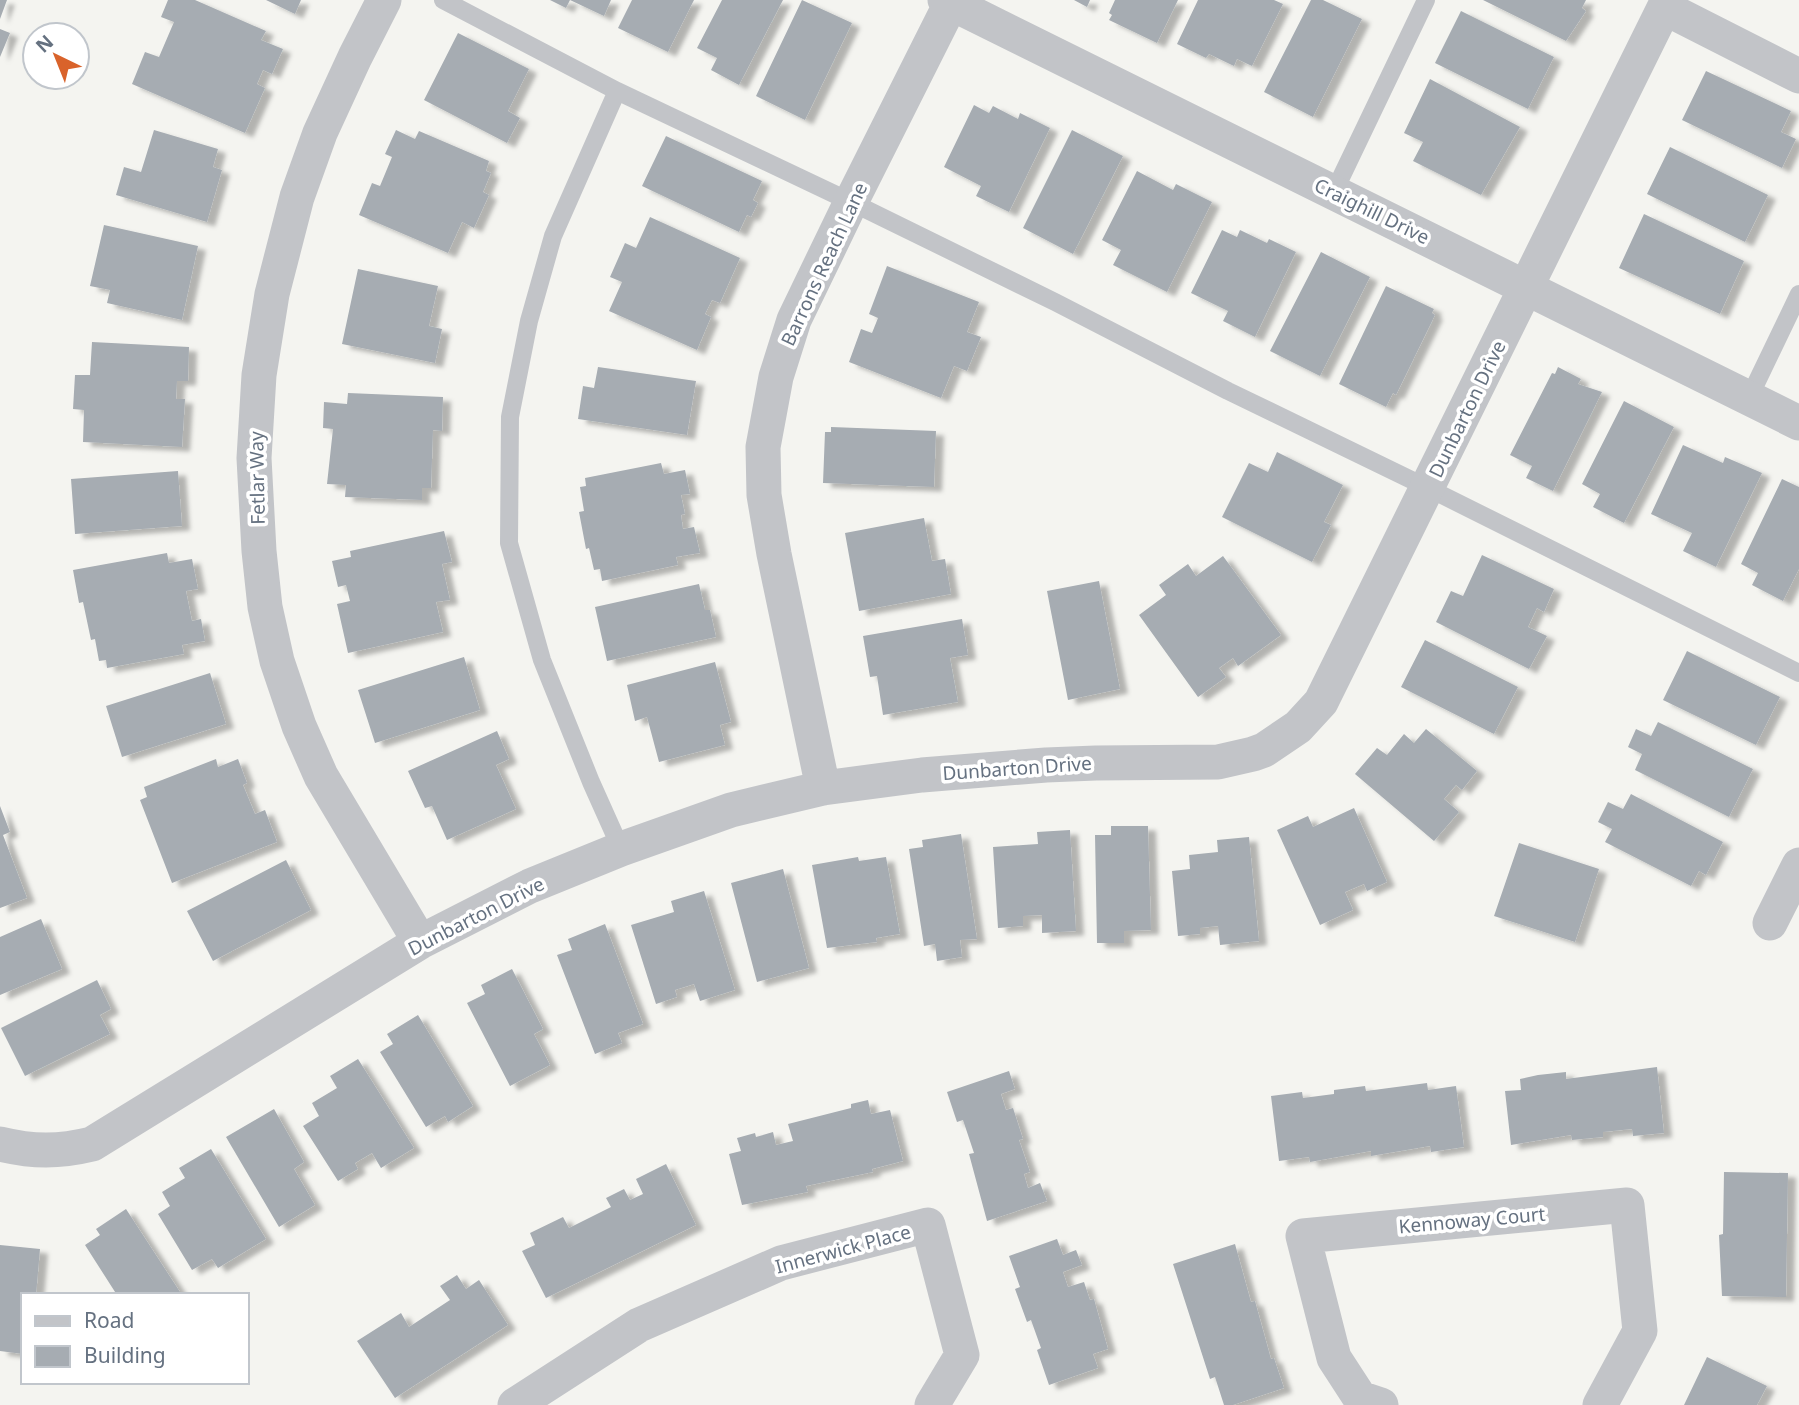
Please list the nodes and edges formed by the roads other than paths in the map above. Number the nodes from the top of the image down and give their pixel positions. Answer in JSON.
{"nodes":[{"id":1,"x":384,"y":0,"type":"edge"},
{"id":2,"x":443,"y":0,"type":"edge"},
{"id":3,"x":1426,"y":0,"type":"edge"},
{"id":4,"x":948,"y":1,"type":"edge"},
{"id":5,"x":1667,"y":4,"type":"edge"},
{"id":6,"x":1799,"y":76,"type":"edge"},
{"id":7,"x":617,"y":91,"type":"junction"},
{"id":8,"x":1334,"y":192,"type":"junction"},
{"id":9,"x":851,"y":202,"type":"junction"},
{"id":10,"x":1527,"y":288,"type":"junction"},
{"id":11,"x":1799,"y":294,"type":"edge"},
{"id":12,"x":1749,"y":398,"type":"junction"},
{"id":13,"x":1799,"y":424,"type":"edge"},
{"id":14,"x":1428,"y":488,"type":"junction"},
{"id":15,"x":1799,"y":673,"type":"edge"},
{"id":16,"x":823,"y":788,"type":"junction"},
{"id":17,"x":621,"y":849,"type":"junction"},
{"id":18,"x":1799,"y":865,"type":"edge"},
{"id":19,"x":1770,"y":923,"type":"dead end"},
{"id":20,"x":420,"y":942,"type":"junction"},
{"id":21,"x":0,"y":1144,"type":"edge"},
{"id":22,"x":515,"y":1405,"type":"edge"},
{"id":23,"x":932,"y":1405,"type":"edge"},
{"id":24,"x":1381,"y":1405,"type":"edge"},
{"id":25,"x":1600,"y":1405,"type":"edge"}],
"edges":[{"from":1,"to":20,"type":"street","name":"Fetlar Way"},
{"from":2,"to":7,"type":"lane"},
{"from":3,"to":8,"type":"lane"},
{"from":4,"to":8,"type":"street","name":"Craighill Drive"},
{"from":4,"to":9,"type":"street","name":"Barrons Reach Lane"},
{"from":5,"to":6,"type":"street"},
{"from":5,"to":10,"type":"street","name":"Dunbarton Drive"},
{"from":7,"to":9,"type":"lane"},
{"from":7,"to":17,"type":"lane"},
{"from":8,"to":10,"type":"street","name":"Craighill Drive"},
{"from":9,"to":14,"type":"lane"},
{"from":9,"to":16,"type":"street","name":"Barrons Reach Lane"},
{"from":10,"to":12,"type":"street","name":"Craighill Drive"},
{"from":10,"to":14,"type":"street","name":"Dunbarton Drive"},
{"from":11,"to":12,"type":"lane"},
{"from":12,"to":13,"type":"street","name":"Craighill Drive"},
{"from":14,"to":15,"type":"lane"},
{"from":14,"to":16,"type":"street","name":"Dunbarton Drive"},
{"from":16,"to":17,"type":"street","name":"Dunbarton Drive"},
{"from":17,"to":20,"type":"street","name":"Dunbarton Drive"},
{"from":18,"to":19,"type":"street"},
{"from":20,"to":21,"type":"street","name":"Dunbarton Drive"},
{"from":22,"to":23,"type":"street","name":"Innerwick Place"},
{"from":24,"to":25,"type":"street","name":"Kennoway Court"}]}
